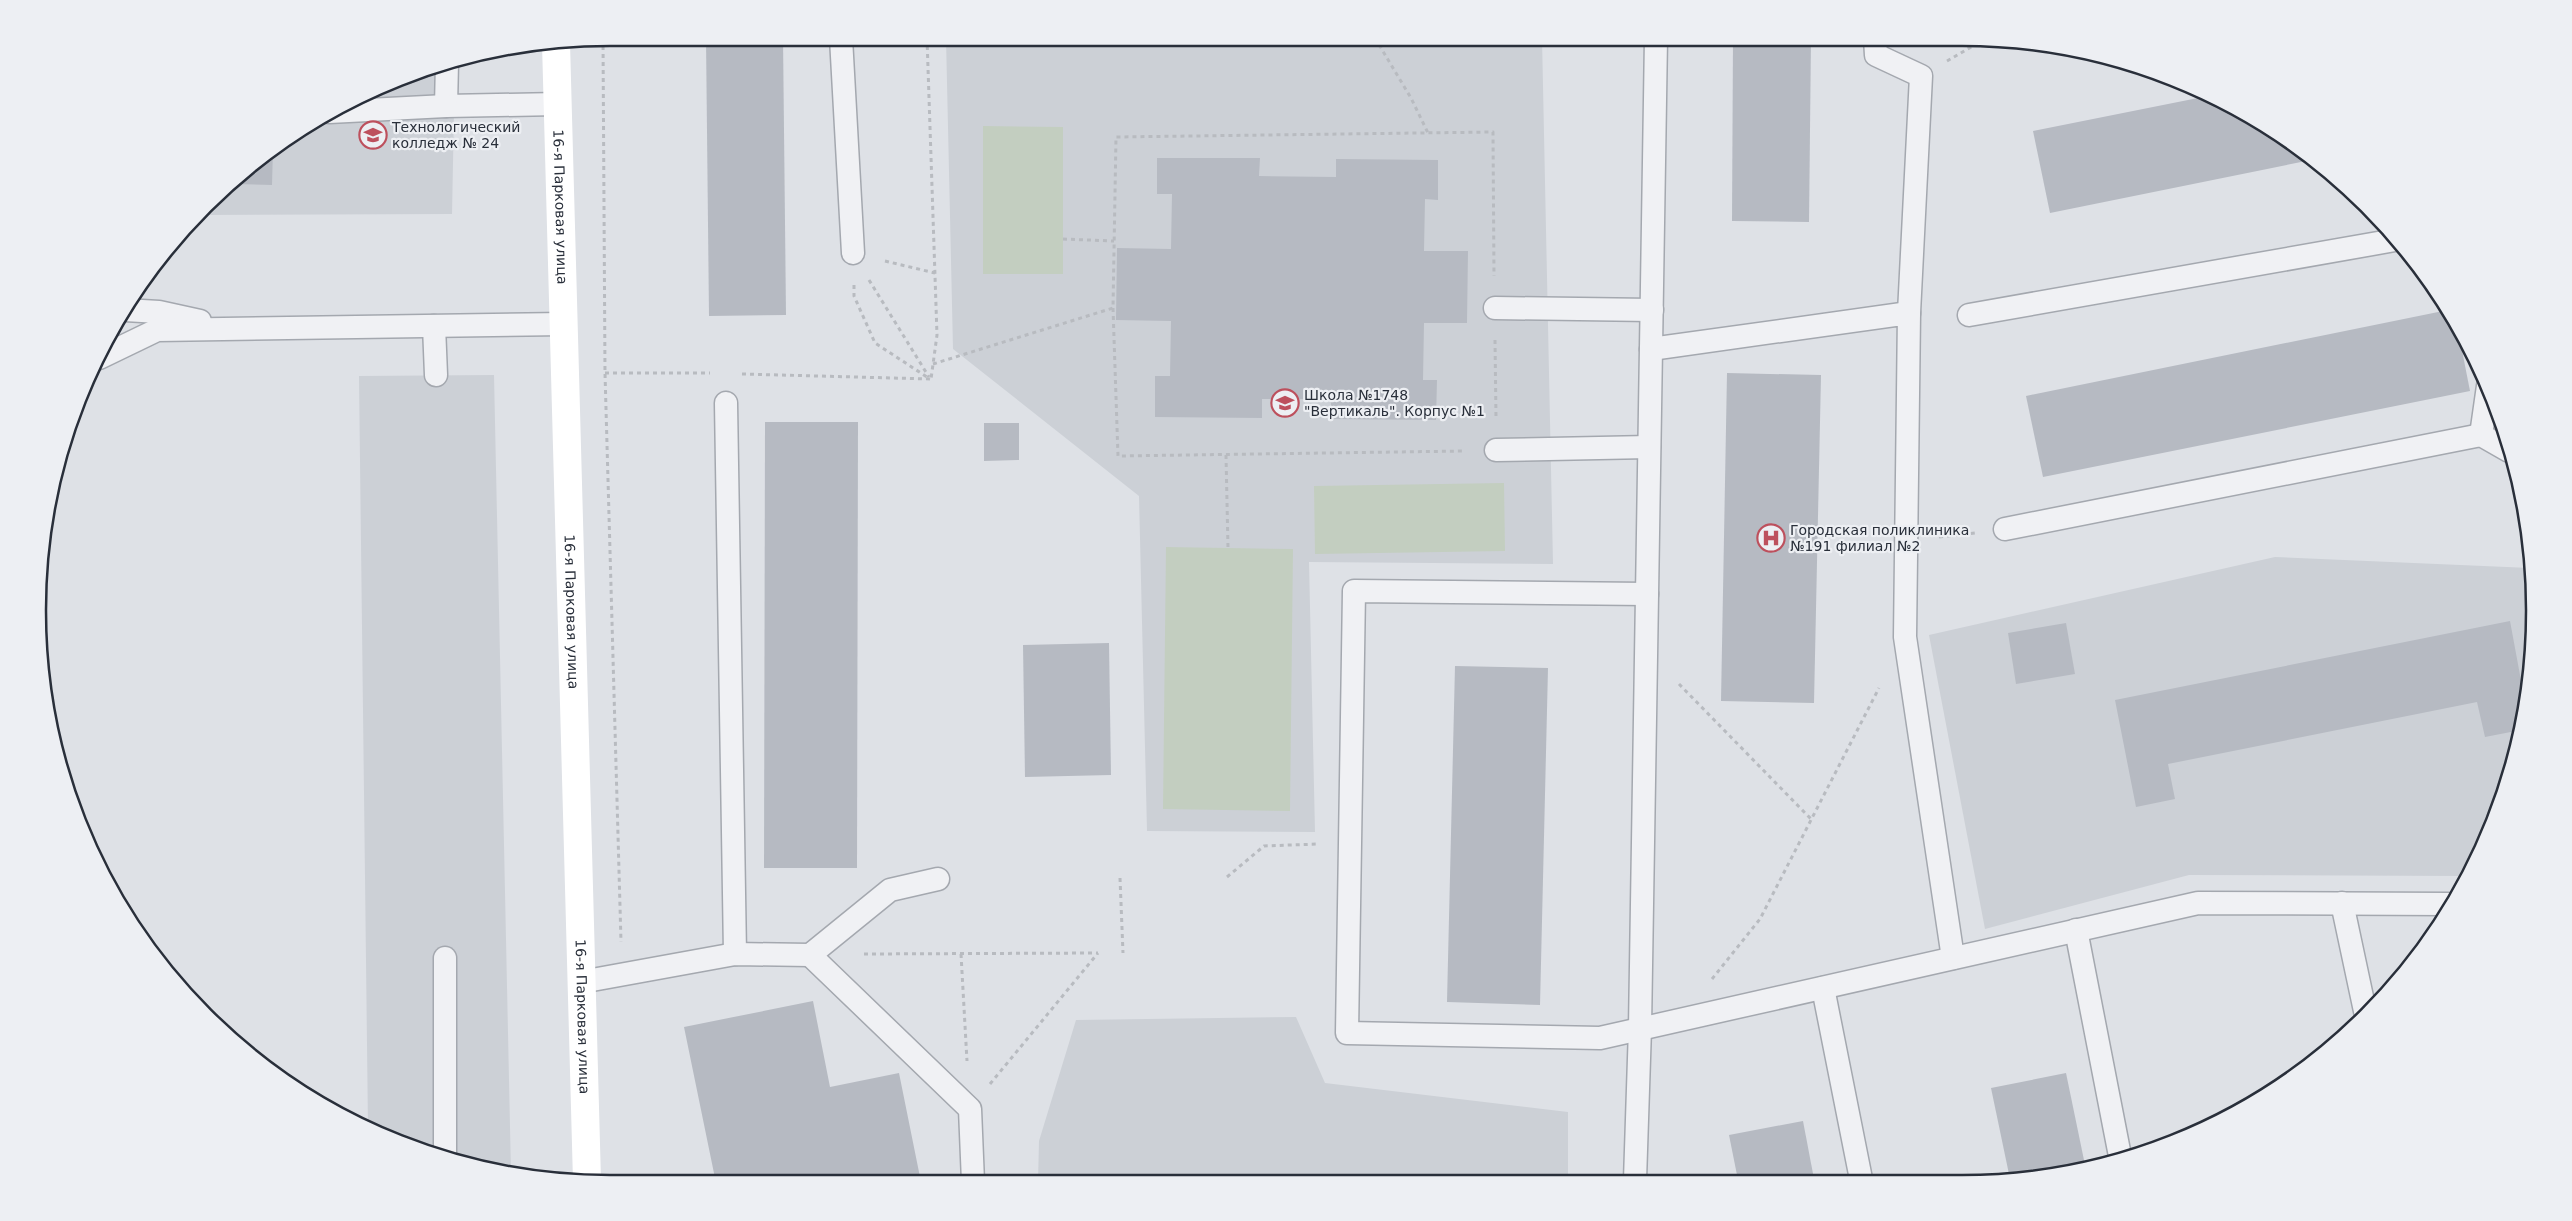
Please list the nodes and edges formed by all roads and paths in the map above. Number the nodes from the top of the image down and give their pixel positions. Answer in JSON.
{"nodes":[{"id":1,"x":603,"y":46,"type":"edge"},
{"id":2,"x":841,"y":46,"type":"edge"},
{"id":3,"x":929,"y":46,"type":"edge"},
{"id":4,"x":1380,"y":46,"type":"edge"},
{"id":5,"x":1656,"y":46,"type":"edge"},
{"id":6,"x":1875,"y":46,"type":"edge"},
{"id":7,"x":1972,"y":46,"type":"edge"},
{"id":8,"x":556,"y":49,"type":"edge"},
{"id":9,"x":447,"y":70,"type":"edge"},
{"id":10,"x":1921,"y":76,"type":"junction"},
{"id":11,"x":558,"y":104,"type":"junction"},
{"id":12,"x":446,"y":106,"type":"junction"},
{"id":13,"x":348,"y":111,"type":"edge"},
{"id":14,"x":1428,"y":133,"type":"junction"},
{"id":15,"x":1063,"y":239,"type":"dead end"},
{"id":16,"x":1114,"y":241,"type":"junction"},
{"id":17,"x":2388,"y":241,"type":"edge"},
{"id":18,"x":852,"y":253,"type":"junction"},
{"id":19,"x":935,"y":273,"type":"junction"},
{"id":20,"x":1113,"y":308,"type":"junction"},
{"id":21,"x":1495,"y":308,"type":"junction"},
{"id":22,"x":133,"y":310,"type":"edge"},
{"id":23,"x":1652,"y":310,"type":"junction"},
{"id":24,"x":1910,"y":313,"type":"junction"},
{"id":25,"x":1968,"y":315,"type":"dead end"},
{"id":26,"x":564,"y":324,"type":"junction"},
{"id":27,"x":434,"y":326,"type":"junction"},
{"id":28,"x":239,"y":329,"type":"junction"},
{"id":29,"x":1651,"y":349,"type":"junction"},
{"id":30,"x":108,"y":354,"type":"edge"},
{"id":31,"x":933,"y":364,"type":"junction"},
{"id":32,"x":605,"y":373,"type":"junction"},
{"id":33,"x":714,"y":374,"type":"dead end"},
{"id":34,"x":733,"y":374,"type":"dead end"},
{"id":35,"x":436,"y":375,"type":"dead end"},
{"id":36,"x":931,"y":379,"type":"junction"},
{"id":37,"x":2486,"y":402,"type":"edge"},
{"id":38,"x":726,"y":403,"type":"dead end"},
{"id":39,"x":2481,"y":435,"type":"junction"},
{"id":40,"x":1649,"y":447,"type":"junction"},
{"id":41,"x":2502,"y":447,"type":"edge"},
{"id":42,"x":1496,"y":450,"type":"junction"},
{"id":43,"x":1226,"y":455,"type":"junction"},
{"id":44,"x":2005,"y":529,"type":"joint"},
{"id":45,"x":1898,"y":543,"type":"junction"},
{"id":46,"x":1228,"y":548,"type":"dead end"},
{"id":47,"x":1647,"y":594,"type":"junction"},
{"id":48,"x":1905,"y":638,"type":"junction"},
{"id":49,"x":1646,"y":651,"type":"junction"},
{"id":50,"x":1350,"y":815,"type":"junction"},
{"id":51,"x":1811,"y":819,"type":"junction"},
{"id":52,"x":1227,"y":877,"type":"dead end"},
{"id":53,"x":1120,"y":878,"type":"dead end"},
{"id":54,"x":938,"y":879,"type":"dead end"},
{"id":55,"x":2342,"y":904,"type":"junction"},
{"id":56,"x":2443,"y":904,"type":"edge"},
{"id":57,"x":2076,"y":930,"type":"junction"},
{"id":58,"x":1123,"y":953,"type":"dead end"},
{"id":59,"x":735,"y":954,"type":"junction"},
{"id":60,"x":961,"y":954,"type":"junction"},
{"id":61,"x":810,"y":955,"type":"junction"},
{"id":62,"x":445,"y":958,"type":"dead end"},
{"id":63,"x":1953,"y":958,"type":"junction"},
{"id":64,"x":622,"y":975,"type":"junction"},
{"id":65,"x":581,"y":982,"type":"junction"},
{"id":66,"x":1823,"y":988,"type":"junction"},
{"id":67,"x":2364,"y":1005,"type":"edge"},
{"id":68,"x":1681,"y":1019,"type":"junction"},
{"id":69,"x":1640,"y":1028,"type":"junction"},
{"id":70,"x":970,"y":1109,"type":"junction"},
{"id":71,"x":445,"y":1150,"type":"edge"},
{"id":72,"x":2119,"y":1152,"type":"edge"},
{"id":73,"x":587,"y":1174,"type":"edge"},
{"id":74,"x":973,"y":1175,"type":"edge"},
{"id":75,"x":1635,"y":1175,"type":"edge"},
{"id":76,"x":1860,"y":1175,"type":"edge"}],
"edges":[{"from":1,"to":32,"type":"path"},
{"from":2,"to":18,"type":"lane"},
{"from":3,"to":19,"type":"path"},
{"from":4,"to":14,"type":"path"},
{"from":5,"to":23,"type":"lane"},
{"from":6,"to":10,"type":"lane"},
{"from":7,"to":10,"type":"path"},
{"from":8,"to":11,"type":"main road","name":"16-я Парковая улица"},
{"from":9,"to":12,"type":"lane"},
{"from":10,"to":24,"type":"lane"},
{"from":11,"to":12,"type":"lane"},
{"from":11,"to":26,"type":"main road","name":"16-я Парковая улица"},
{"from":12,"to":13,"type":"lane"},
{"from":14,"to":16,"type":"path"},
{"from":14,"to":21,"type":"path"},
{"from":15,"to":16,"type":"path"},
{"from":16,"to":20,"type":"path"},
{"from":17,"to":25,"type":"lane"},
{"from":18,"to":19,"type":"path"},
{"from":18,"to":36,"type":"path"},
{"from":18,"to":36,"type":"path"},
{"from":19,"to":31,"type":"path"},
{"from":20,"to":31,"type":"path"},
{"from":20,"to":43,"type":"path"},
{"from":21,"to":23,"type":"lane"},
{"from":21,"to":42,"type":"path"},
{"from":22,"to":28,"type":"lane"},
{"from":23,"to":29,"type":"lane"},
{"from":24,"to":29,"type":"lane"},
{"from":24,"to":45,"type":"lane"},
{"from":26,"to":27,"type":"lane"},
{"from":26,"to":65,"type":"main road","name":"16-я Парковая улица"},
{"from":27,"to":28,"type":"lane"},
{"from":27,"to":35,"type":"lane"},
{"from":28,"to":30,"type":"lane"},
{"from":29,"to":40,"type":"lane"},
{"from":31,"to":36,"type":"path"},
{"from":32,"to":33,"type":"path"},
{"from":32,"to":64,"type":"path"},
{"from":34,"to":36,"type":"path"},
{"from":37,"to":39,"type":"lane"},
{"from":38,"to":59,"type":"lane"},
{"from":39,"to":41,"type":"lane"},
{"from":39,"to":44,"type":"lane"},
{"from":40,"to":42,"type":"lane"},
{"from":40,"to":47,"type":"lane"},
{"from":42,"to":43,"type":"path"},
{"from":43,"to":46,"type":"path"},
{"from":44,"to":45,"type":"path"},
{"from":45,"to":48,"type":"lane"},
{"from":47,"to":49,"type":"lane"},
{"from":47,"to":50,"type":"lane"},
{"from":48,"to":51,"type":"path"},
{"from":48,"to":63,"type":"lane"},
{"from":49,"to":51,"type":"path"},
{"from":49,"to":69,"type":"lane"},
{"from":50,"to":52,"type":"path"},
{"from":50,"to":69,"type":"lane"},
{"from":51,"to":68,"type":"path"},
{"from":53,"to":58,"type":"path"},
{"from":54,"to":61,"type":"lane"},
{"from":55,"to":56,"type":"lane"},
{"from":55,"to":57,"type":"lane"},
{"from":55,"to":67,"type":"lane"},
{"from":57,"to":63,"type":"lane"},
{"from":57,"to":72,"type":"lane"},
{"from":59,"to":61,"type":"lane"},
{"from":59,"to":64,"type":"lane"},
{"from":60,"to":61,"type":"path"},
{"from":60,"to":70,"type":"path"},
{"from":60,"to":70,"type":"path"},
{"from":61,"to":70,"type":"lane"},
{"from":62,"to":71,"type":"lane"},
{"from":63,"to":66,"type":"lane"},
{"from":64,"to":65,"type":"lane"},
{"from":65,"to":73,"type":"main road","name":"16-я Парковая улица"},
{"from":66,"to":68,"type":"lane"},
{"from":66,"to":76,"type":"lane"},
{"from":68,"to":69,"type":"lane"},
{"from":69,"to":75,"type":"lane"},
{"from":70,"to":74,"type":"lane"}]}
